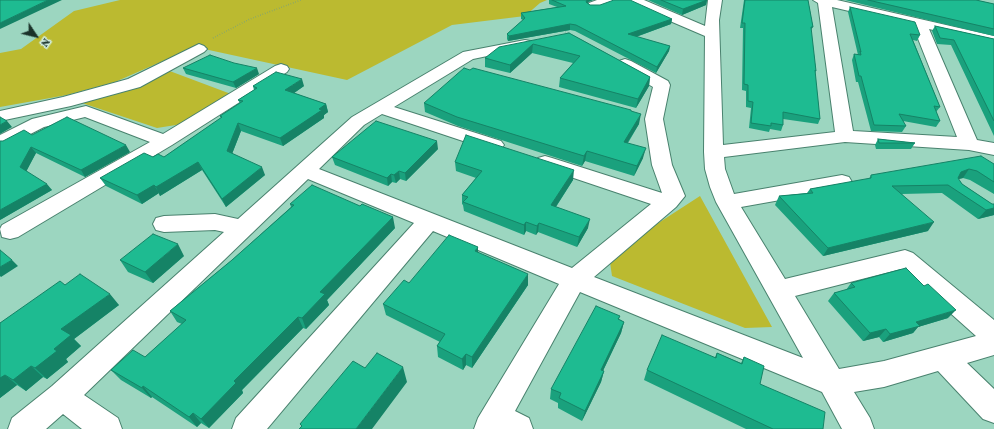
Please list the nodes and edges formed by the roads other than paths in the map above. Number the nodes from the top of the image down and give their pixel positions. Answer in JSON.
{"nodes":[{"id":1,"x":609,"y":0,"type":"edge"},
{"id":2,"x":633,"y":0,"type":"edge"},
{"id":3,"x":715,"y":0,"type":"edge"},
{"id":4,"x":822,"y":0,"type":"edge"},
{"id":5,"x":594,"y":6,"type":"edge"},
{"id":6,"x":919,"y":23,"type":"junction"},
{"id":7,"x":564,"y":31,"type":"edge"},
{"id":8,"x":712,"y":34,"type":"junction"},
{"id":9,"x":994,"y":40,"type":"edge"},
{"id":10,"x":199,"y":50,"type":"road end"},
{"id":11,"x":609,"y":56,"type":"edge"},
{"id":12,"x":451,"y":64,"type":"junction"},
{"id":13,"x":281,"y":69,"type":"dead end"},
{"id":14,"x":474,"y":70,"type":"edge"},
{"id":15,"x":380,"y":108,"type":"junction"},
{"id":16,"x":64,"y":110,"type":"junction"},
{"id":17,"x":0,"y":116,"type":"edge"},
{"id":18,"x":844,"y":136,"type":"junction"},
{"id":19,"x":165,"y":141,"type":"junction"},
{"id":20,"x":0,"y":142,"type":"edge"},
{"id":21,"x":969,"y":144,"type":"junction"},
{"id":22,"x":994,"y":149,"type":"edge"},
{"id":23,"x":508,"y":150,"type":"edge"},
{"id":24,"x":714,"y":152,"type":"junction"},
{"id":25,"x":531,"y":157,"type":"edge"},
{"id":26,"x":304,"y":170,"type":"junction"},
{"id":27,"x":842,"y":182,"type":"edge"},
{"id":28,"x":668,"y":202,"type":"junction"},
{"id":29,"x":727,"y":202,"type":"junction"},
{"id":30,"x":430,"y":220,"type":"junction"},
{"id":31,"x":164,"y":224,"type":"dead end"},
{"id":32,"x":241,"y":228,"type":"junction"},
{"id":33,"x":10,"y":231,"type":"dead end"},
{"id":34,"x":575,"y":279,"type":"junction"},
{"id":35,"x":779,"y":290,"type":"junction"},
{"id":36,"x":994,"y":336,"type":"edge"},
{"id":37,"x":994,"y":343,"type":"edge"},
{"id":38,"x":943,"y":358,"type":"junction"},
{"id":39,"x":832,"y":383,"type":"junction"},
{"id":40,"x":62,"y":396,"type":"junction"},
{"id":41,"x":994,"y":409,"type":"edge"},
{"id":42,"x":501,"y":425,"type":"edge"},
{"id":43,"x":23,"y":429,"type":"edge"},
{"id":44,"x":107,"y":429,"type":"edge"},
{"id":45,"x":247,"y":429,"type":"edge"},
{"id":46,"x":859,"y":429,"type":"edge"}],
"edges":[{"from":1,"to":5,"type":"street"},
{"from":2,"to":8,"type":"street"},
{"from":3,"to":8,"type":"street"},
{"from":4,"to":6,"type":"street"},
{"from":4,"to":18,"type":"street"},
{"from":6,"to":9,"type":"street"},
{"from":6,"to":21,"type":"street"},
{"from":7,"to":12,"type":"street"},
{"from":8,"to":24,"type":"street"},
{"from":10,"to":16,"type":"street"},
{"from":11,"to":28,"type":"street"},
{"from":12,"to":14,"type":"street"},
{"from":12,"to":15,"type":"street"},
{"from":13,"to":19,"type":"street"},
{"from":15,"to":23,"type":"street"},
{"from":15,"to":26,"type":"street"},
{"from":16,"to":17,"type":"street"},
{"from":16,"to":19,"type":"street"},
{"from":16,"to":20,"type":"street"},
{"from":18,"to":21,"type":"street"},
{"from":18,"to":24,"type":"street"},
{"from":19,"to":33,"type":"street"},
{"from":21,"to":22,"type":"street"},
{"from":24,"to":29,"type":"street"},
{"from":25,"to":28,"type":"street"},
{"from":26,"to":30,"type":"street"},
{"from":26,"to":32,"type":"street"},
{"from":27,"to":29,"type":"street"},
{"from":28,"to":34,"type":"street"},
{"from":29,"to":35,"type":"street"},
{"from":30,"to":34,"type":"street"},
{"from":30,"to":45,"type":"street"},
{"from":31,"to":32,"type":"street"},
{"from":32,"to":40,"type":"street"},
{"from":34,"to":39,"type":"street"},
{"from":34,"to":42,"type":"street"},
{"from":35,"to":36,"type":"street"},
{"from":35,"to":39,"type":"street"},
{"from":37,"to":38,"type":"street"},
{"from":38,"to":39,"type":"street"},
{"from":38,"to":41,"type":"street"},
{"from":39,"to":46,"type":"street"},
{"from":40,"to":43,"type":"street"},
{"from":40,"to":44,"type":"street"}]}
